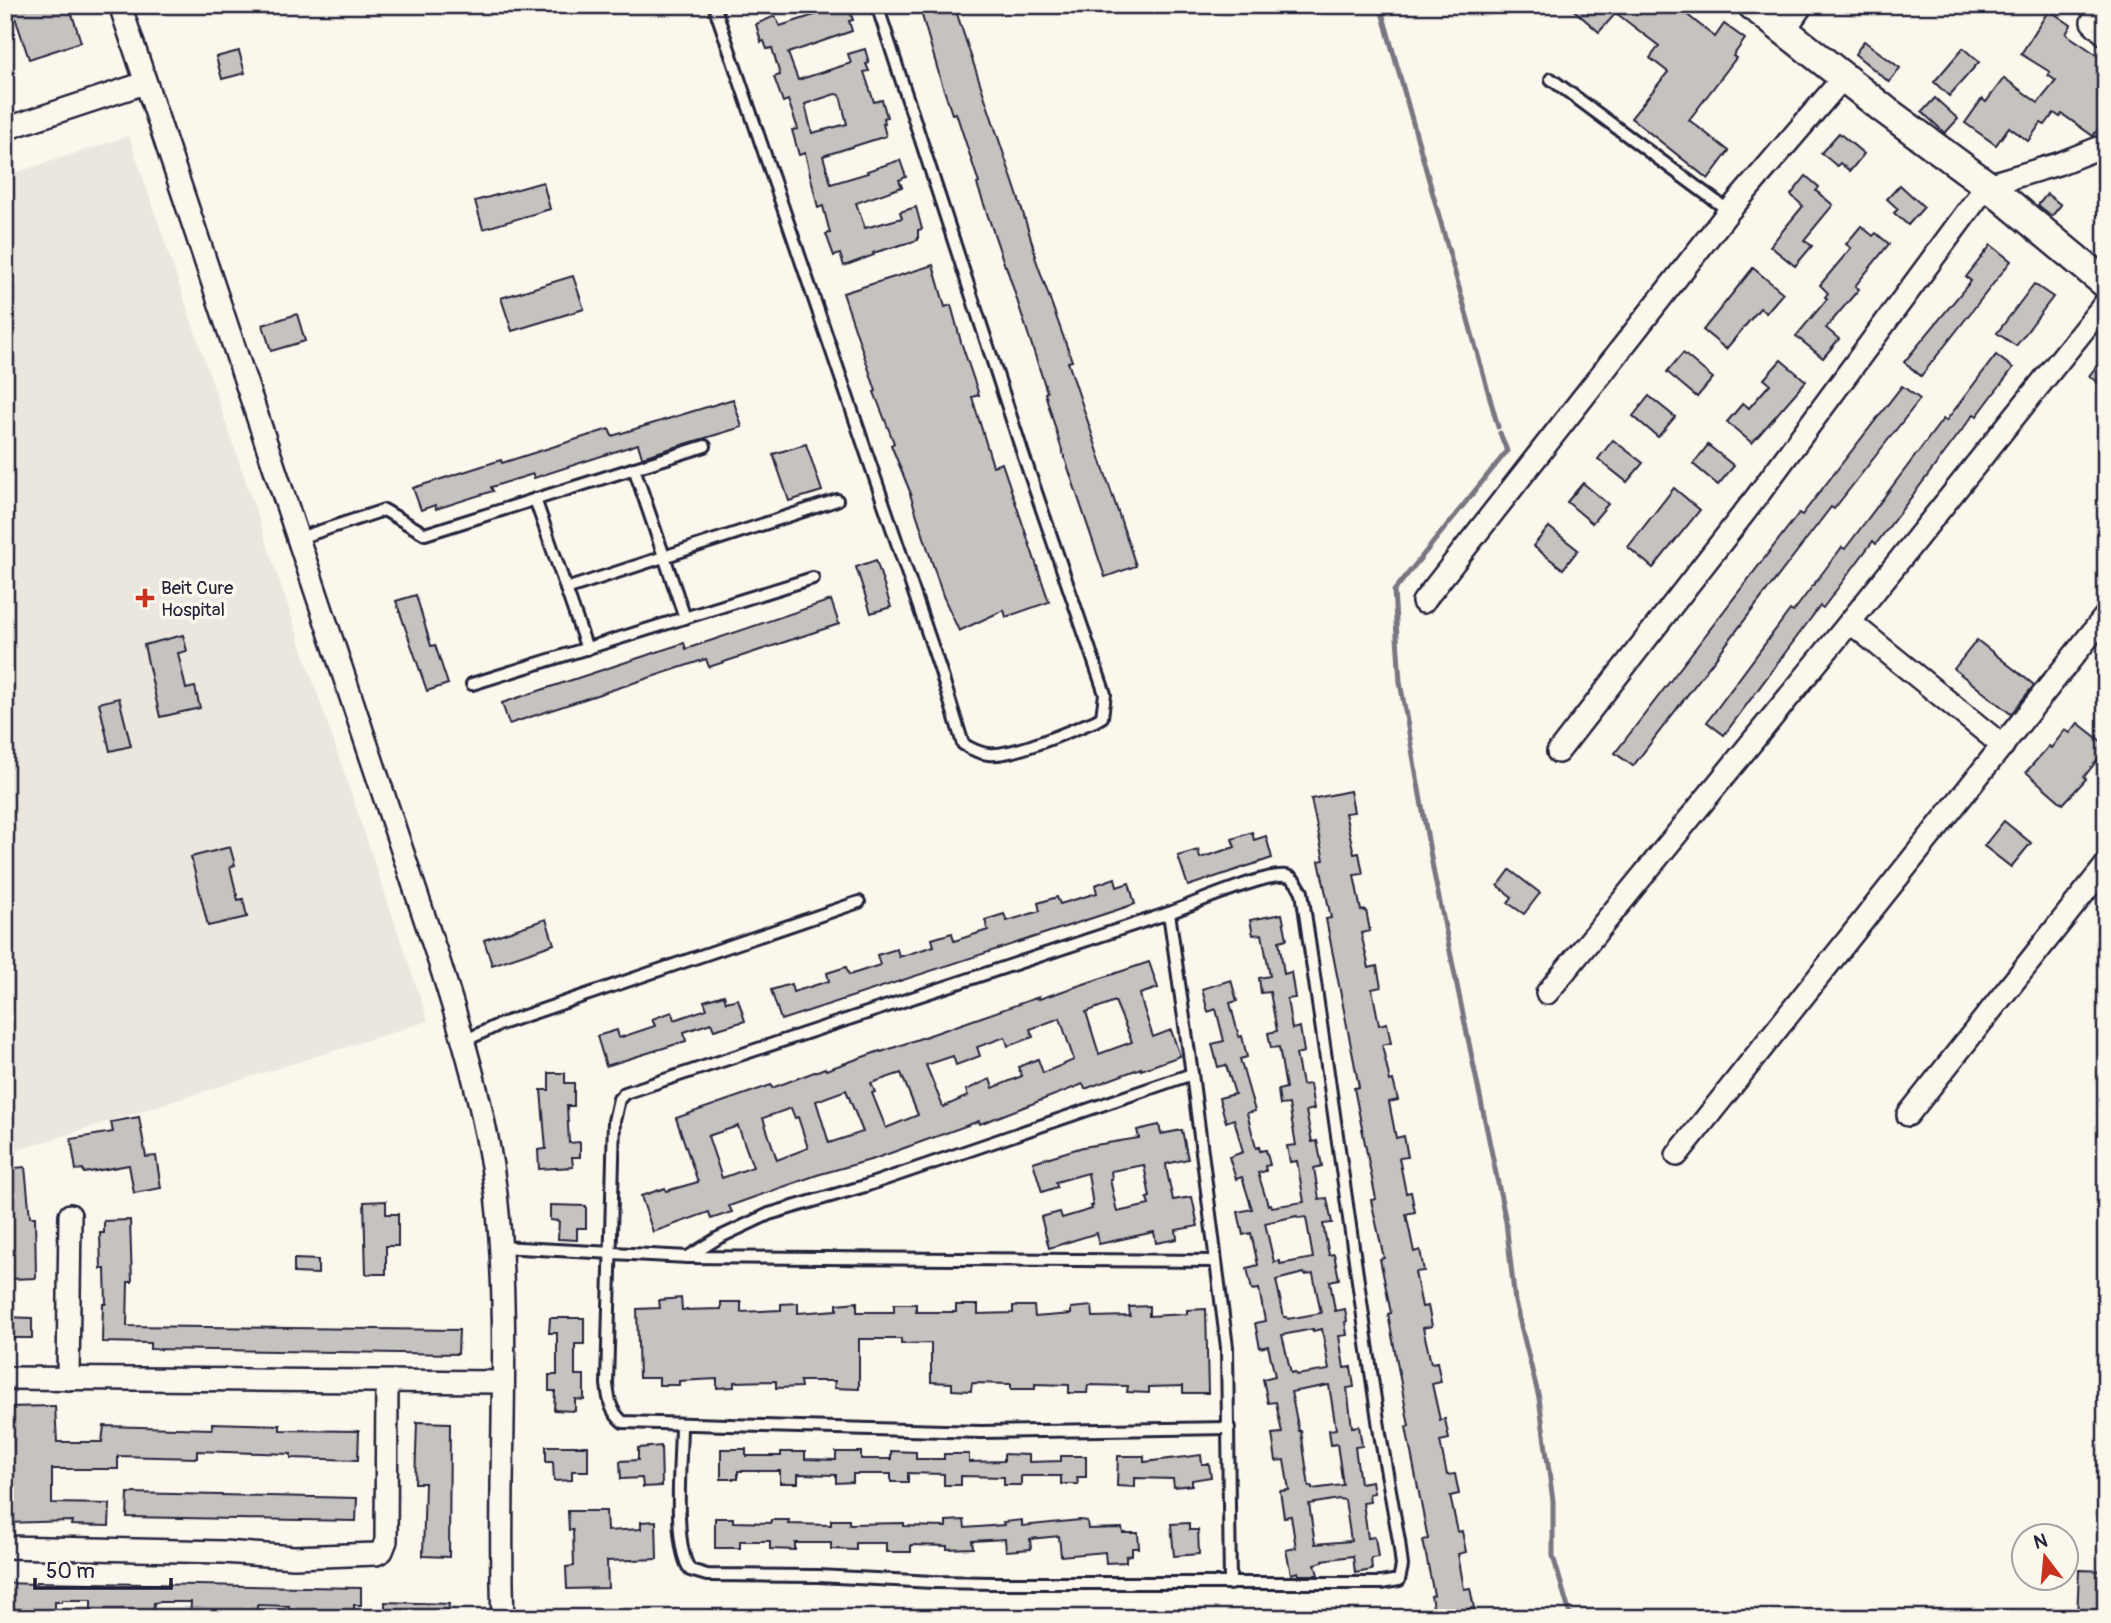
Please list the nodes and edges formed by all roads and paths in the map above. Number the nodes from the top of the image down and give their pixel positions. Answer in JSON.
{"nodes":[{"id":1,"x":120,"y":5,"type":"edge"},
{"id":2,"x":714,"y":5,"type":"edge"},
{"id":3,"x":877,"y":5,"type":"edge"},
{"id":4,"x":1752,"y":5,"type":"edge"},
{"id":5,"x":1802,"y":5,"type":"edge"},
{"id":6,"x":2092,"y":5,"type":"edge"},
{"id":7,"x":1784,"y":31,"type":"junction"},
{"id":8,"x":2106,"y":35,"type":"edge"},
{"id":9,"x":1843,"y":78,"type":"junction"},
{"id":10,"x":1551,"y":79,"type":"dead end"},
{"id":11,"x":145,"y":83,"type":"junction"},
{"id":12,"x":5,"y":129,"type":"edge"},
{"id":13,"x":2106,"y":145,"type":"edge"},
{"id":14,"x":1987,"y":185,"type":"junction"},
{"id":15,"x":1729,"y":211,"type":"junction"},
{"id":16,"x":2106,"y":284,"type":"edge"},
{"id":17,"x":2106,"y":302,"type":"edge"},
{"id":18,"x":705,"y":446,"type":"dead end"},
{"id":19,"x":634,"y":468,"type":"junction"},
{"id":20,"x":535,"y":499,"type":"junction"},
{"id":21,"x":837,"y":500,"type":"dead end"},
{"id":22,"x":296,"y":539,"type":"junction"},
{"id":23,"x":664,"y":557,"type":"junction"},
{"id":24,"x":813,"y":578,"type":"dead end"},
{"id":25,"x":566,"y":589,"type":"junction"},
{"id":26,"x":1423,"y":602,"type":"dead end"},
{"id":27,"x":2106,"y":615,"type":"edge"},
{"id":28,"x":685,"y":618,"type":"junction"},
{"id":29,"x":1850,"y":622,"type":"junction"},
{"id":30,"x":587,"y":649,"type":"junction"},
{"id":31,"x":472,"y":684,"type":"dead end"},
{"id":32,"x":2003,"y":746,"type":"junction"},
{"id":33,"x":1558,"y":752,"type":"dead end"},
{"id":34,"x":2106,"y":864,"type":"edge"},
{"id":35,"x":859,"y":902,"type":"dead end"},
{"id":36,"x":1169,"y":913,"type":"junction"},
{"id":37,"x":1547,"y":993,"type":"dead end"},
{"id":38,"x":464,"y":1041,"type":"junction"},
{"id":39,"x":1192,"y":1074,"type":"junction"},
{"id":40,"x":1908,"y":1115,"type":"dead end"},
{"id":41,"x":1677,"y":1155,"type":"dead end"},
{"id":42,"x":70,"y":1215,"type":"dead end"},
{"id":43,"x":500,"y":1247,"type":"junction"},
{"id":44,"x":612,"y":1254,"type":"junction"},
{"id":45,"x":688,"y":1257,"type":"junction"},
{"id":46,"x":1215,"y":1262,"type":"junction"},
{"id":47,"x":5,"y":1378,"type":"edge"},
{"id":48,"x":68,"y":1379,"type":"junction"},
{"id":49,"x":502,"y":1381,"type":"junction"},
{"id":50,"x":387,"y":1382,"type":"junction"},
{"id":51,"x":681,"y":1424,"type":"junction"},
{"id":52,"x":1229,"y":1428,"type":"junction"},
{"id":53,"x":5,"y":1548,"type":"edge"},
{"id":54,"x":1230,"y":1584,"type":"junction"},
{"id":55,"x":503,"y":1618,"type":"edge"}],
"edges":[{"from":1,"to":11,"type":"street"},
{"from":2,"to":3,"type":"lane"},
{"from":4,"to":7,"type":"street"},
{"from":5,"to":7,"type":"street"},
{"from":6,"to":8,"type":"street"},
{"from":7,"to":9,"type":"street"},
{"from":9,"to":14,"type":"street"},
{"from":9,"to":15,"type":"street"},
{"from":10,"to":15,"type":"lane"},
{"from":11,"to":12,"type":"street"},
{"from":11,"to":22,"type":"street"},
{"from":13,"to":14,"type":"street"},
{"from":14,"to":16,"type":"street"},
{"from":14,"to":33,"type":"street"},
{"from":15,"to":26,"type":"street"},
{"from":17,"to":29,"type":"street"},
{"from":18,"to":19,"type":"lane"},
{"from":19,"to":20,"type":"lane"},
{"from":19,"to":23,"type":"lane"},
{"from":20,"to":22,"type":"lane"},
{"from":20,"to":25,"type":"lane"},
{"from":21,"to":23,"type":"lane"},
{"from":22,"to":38,"type":"street"},
{"from":23,"to":25,"type":"lane"},
{"from":23,"to":28,"type":"lane"},
{"from":24,"to":28,"type":"lane"},
{"from":25,"to":30,"type":"lane"},
{"from":27,"to":32,"type":"street"},
{"from":28,"to":30,"type":"lane"},
{"from":29,"to":32,"type":"street"},
{"from":29,"to":37,"type":"street"},
{"from":30,"to":31,"type":"lane"},
{"from":32,"to":41,"type":"street"},
{"from":34,"to":40,"type":"street"},
{"from":35,"to":38,"type":"lane"},
{"from":36,"to":39,"type":"lane"},
{"from":36,"to":44,"type":"lane"},
{"from":36,"to":54,"type":"lane"},
{"from":38,"to":43,"type":"street"},
{"from":39,"to":45,"type":"lane"},
{"from":39,"to":46,"type":"lane"},
{"from":42,"to":48,"type":"street"},
{"from":43,"to":44,"type":"lane"},
{"from":43,"to":49,"type":"street"},
{"from":44,"to":45,"type":"lane"},
{"from":44,"to":51,"type":"lane"},
{"from":45,"to":46,"type":"lane"},
{"from":46,"to":52,"type":"lane"},
{"from":47,"to":48,"type":"street"},
{"from":48,"to":50,"type":"street"},
{"from":49,"to":50,"type":"street"},
{"from":49,"to":55,"type":"street"},
{"from":50,"to":53,"type":"street"},
{"from":51,"to":52,"type":"lane"},
{"from":51,"to":54,"type":"lane"},
{"from":52,"to":54,"type":"lane"}]}
